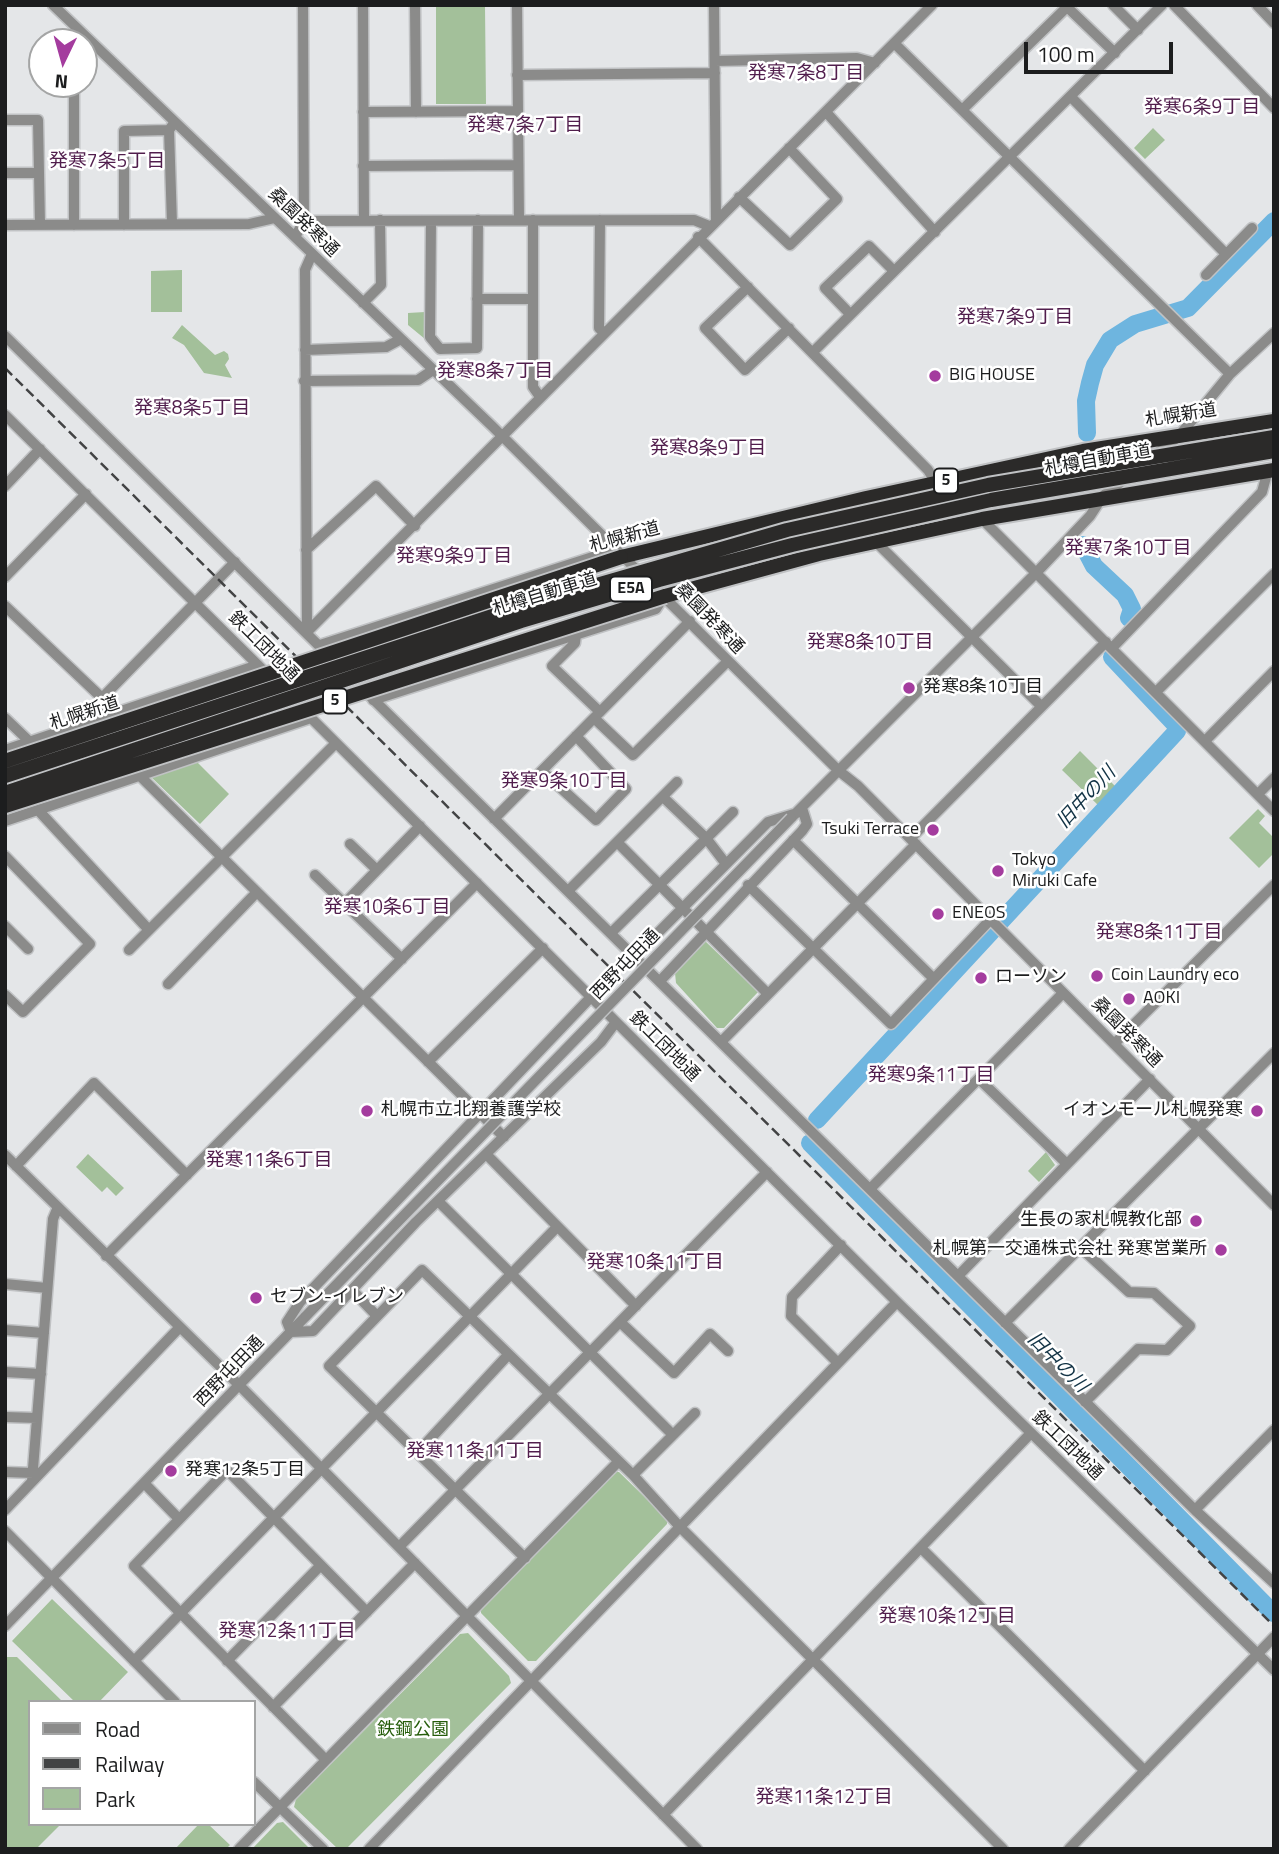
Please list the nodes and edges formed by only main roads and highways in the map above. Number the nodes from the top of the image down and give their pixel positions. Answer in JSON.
{"nodes":[{"id":1,"x":1274,"y":421,"type":"edge"},
{"id":2,"x":1274,"y":437,"type":"edge"},
{"id":3,"x":1274,"y":451,"type":"edge"},
{"id":4,"x":1271,"y":470,"type":"edge"},
{"id":5,"x":5,"y":761,"type":"edge"},
{"id":6,"x":5,"y":776,"type":"edge"},
{"id":7,"x":5,"y":793,"type":"edge"},
{"id":8,"x":5,"y":806,"type":"edge"}],
"edges":[{"from":1,"to":5,"type":"highway","name":"札幌新道","number":"5","bridge":true},
{"from":2,"to":6,"type":"highway","name":"札樽自動車道","number":"E5A","bridge":true},
{"from":3,"to":7,"type":"highway","name":"札樽自動車道","number":"E5A","bridge":true},
{"from":4,"to":8,"type":"highway","number":"5","bridge":true}]}
